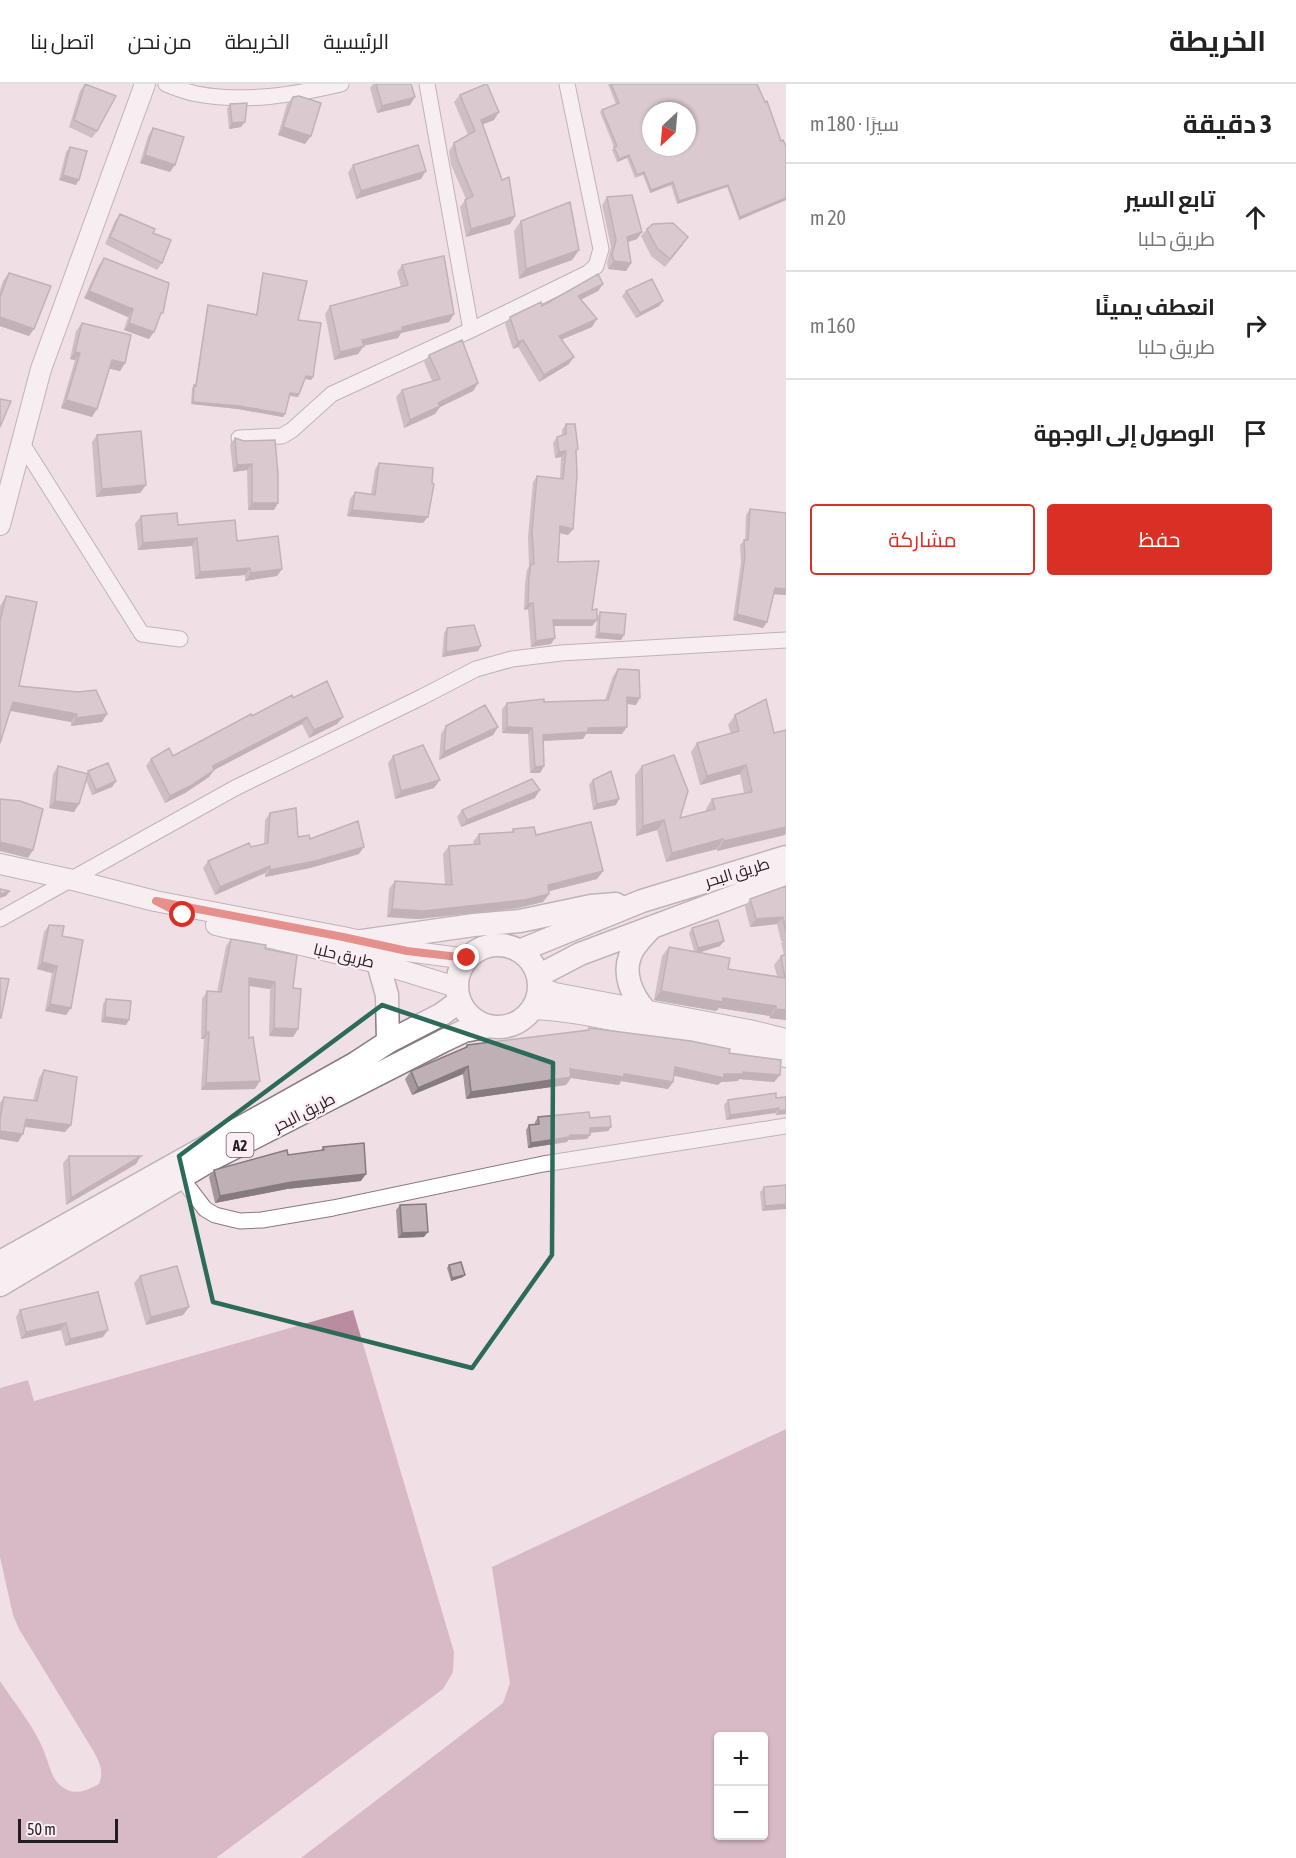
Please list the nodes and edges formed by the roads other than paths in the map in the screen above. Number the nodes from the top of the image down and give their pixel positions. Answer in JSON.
{"nodes":[{"id":1,"x":145,"y":84,"type":"edge"},
{"id":2,"x":166,"y":84,"type":"edge"},
{"id":3,"x":341,"y":84,"type":"edge"},
{"id":4,"x":427,"y":84,"type":"edge"},
{"id":5,"x":567,"y":84,"type":"edge"},
{"id":6,"x":471,"y":330,"type":"junction"},
{"id":7,"x":239,"y":438,"type":"edge"},
{"id":8,"x":21,"y":442,"type":"junction"},
{"id":9,"x":0,"y":525,"type":"edge"},
{"id":10,"x":180,"y":639,"type":"dead end"},
{"id":11,"x":786,"y":640,"type":"edge"},
{"id":12,"x":0,"y":864,"type":"edge"},
{"id":13,"x":783,"y":868,"type":"edge"},
{"id":14,"x":73,"y":880,"type":"junction"},
{"id":15,"x":156,"y":901,"type":"junction"},
{"id":16,"x":642,"y":901,"type":"junction"},
{"id":17,"x":0,"y":919,"type":"edge"},
{"id":18,"x":650,"y":929,"type":"junction"},
{"id":19,"x":362,"y":941,"type":"junction"},
{"id":20,"x":519,"y":951,"type":"junction"},
{"id":21,"x":467,"y":958,"type":"junction"},
{"id":22,"x":378,"y":963,"type":"junction"},
{"id":23,"x":538,"y":982,"type":"junction"},
{"id":24,"x":458,"y":994,"type":"junction"},
{"id":25,"x":531,"y":1009,"type":"junction"},
{"id":26,"x":644,"y":1009,"type":"junction"},
{"id":27,"x":490,"y":1026,"type":"junction"},
{"id":28,"x":746,"y":1038,"type":"junction"},
{"id":29,"x":786,"y":1038,"type":"edge"},
{"id":30,"x":388,"y":1042,"type":"junction"},
{"id":31,"x":786,"y":1057,"type":"edge"},
{"id":32,"x":786,"y":1126,"type":"edge"},
{"id":33,"x":210,"y":1153,"type":"junction"},
{"id":34,"x":182,"y":1179,"type":"junction"},
{"id":35,"x":0,"y":1262,"type":"edge"},
{"id":36,"x":0,"y":1286,"type":"edge"}],
"edges":[{"from":1,"to":8,"type":"main road"},
{"from":2,"to":3,"type":"street"},
{"from":4,"to":6,"type":"street"},
{"from":5,"to":6,"type":"street"},
{"from":6,"to":7,"type":"street"},
{"from":8,"to":9,"type":"main road"},
{"from":8,"to":10,"type":"street"},
{"from":11,"to":14,"type":"street"},
{"from":12,"to":14,"type":"main road"},
{"from":13,"to":16,"type":"highway","name":"طريق البحر"},
{"from":13,"to":18,"type":"highway","name":"طريق البحر"},
{"from":14,"to":15,"type":"main road"},
{"from":14,"to":17,"type":"street"},
{"from":15,"to":19,"type":"main road","name":"طريق حلبا"},
{"from":15,"to":22,"type":"main road","name":"طريق حلبا"},
{"from":16,"to":19,"type":"highway"},
{"from":16,"to":20,"type":"highway","name":"طريق البحر"},
{"from":18,"to":23,"type":"highway","name":"طريق البحر"},
{"from":18,"to":26,"type":"highway"},
{"from":19,"to":21,"type":"main road","name":"طريق حلبا"},
{"from":20,"to":21,"type":"highway"},
{"from":20,"to":23,"type":"highway"},
{"from":21,"to":24,"type":"highway"},
{"from":22,"to":24,"type":"main road","name":"طريق حلبا"},
{"from":22,"to":30,"type":"highway"},
{"from":23,"to":25,"type":"highway"},
{"from":23,"to":26,"type":"main road"},
{"from":24,"to":27,"type":"highway"},
{"from":24,"to":30,"type":"highway","name":"طريق البحر","number":"A2"},
{"from":25,"to":27,"type":"highway","number":"A2"},
{"from":25,"to":28,"type":"main road"},
{"from":26,"to":28,"type":"main road"},
{"from":27,"to":33,"type":"highway","name":"طريق البحر","number":"A2"},
{"from":28,"to":29,"type":"main road"},
{"from":28,"to":31,"type":"main road"},
{"from":30,"to":33,"type":"highway","name":"طريق البحر","number":"A2"},
{"from":32,"to":34,"type":"street"},
{"from":33,"to":34,"type":"highway","name":"طريق البحر","number":"A2"},
{"from":33,"to":35,"type":"highway","name":"طريق البحر","number":"A2"},
{"from":34,"to":36,"type":"highway","name":"طريق البحر","number":"A2"}]}
